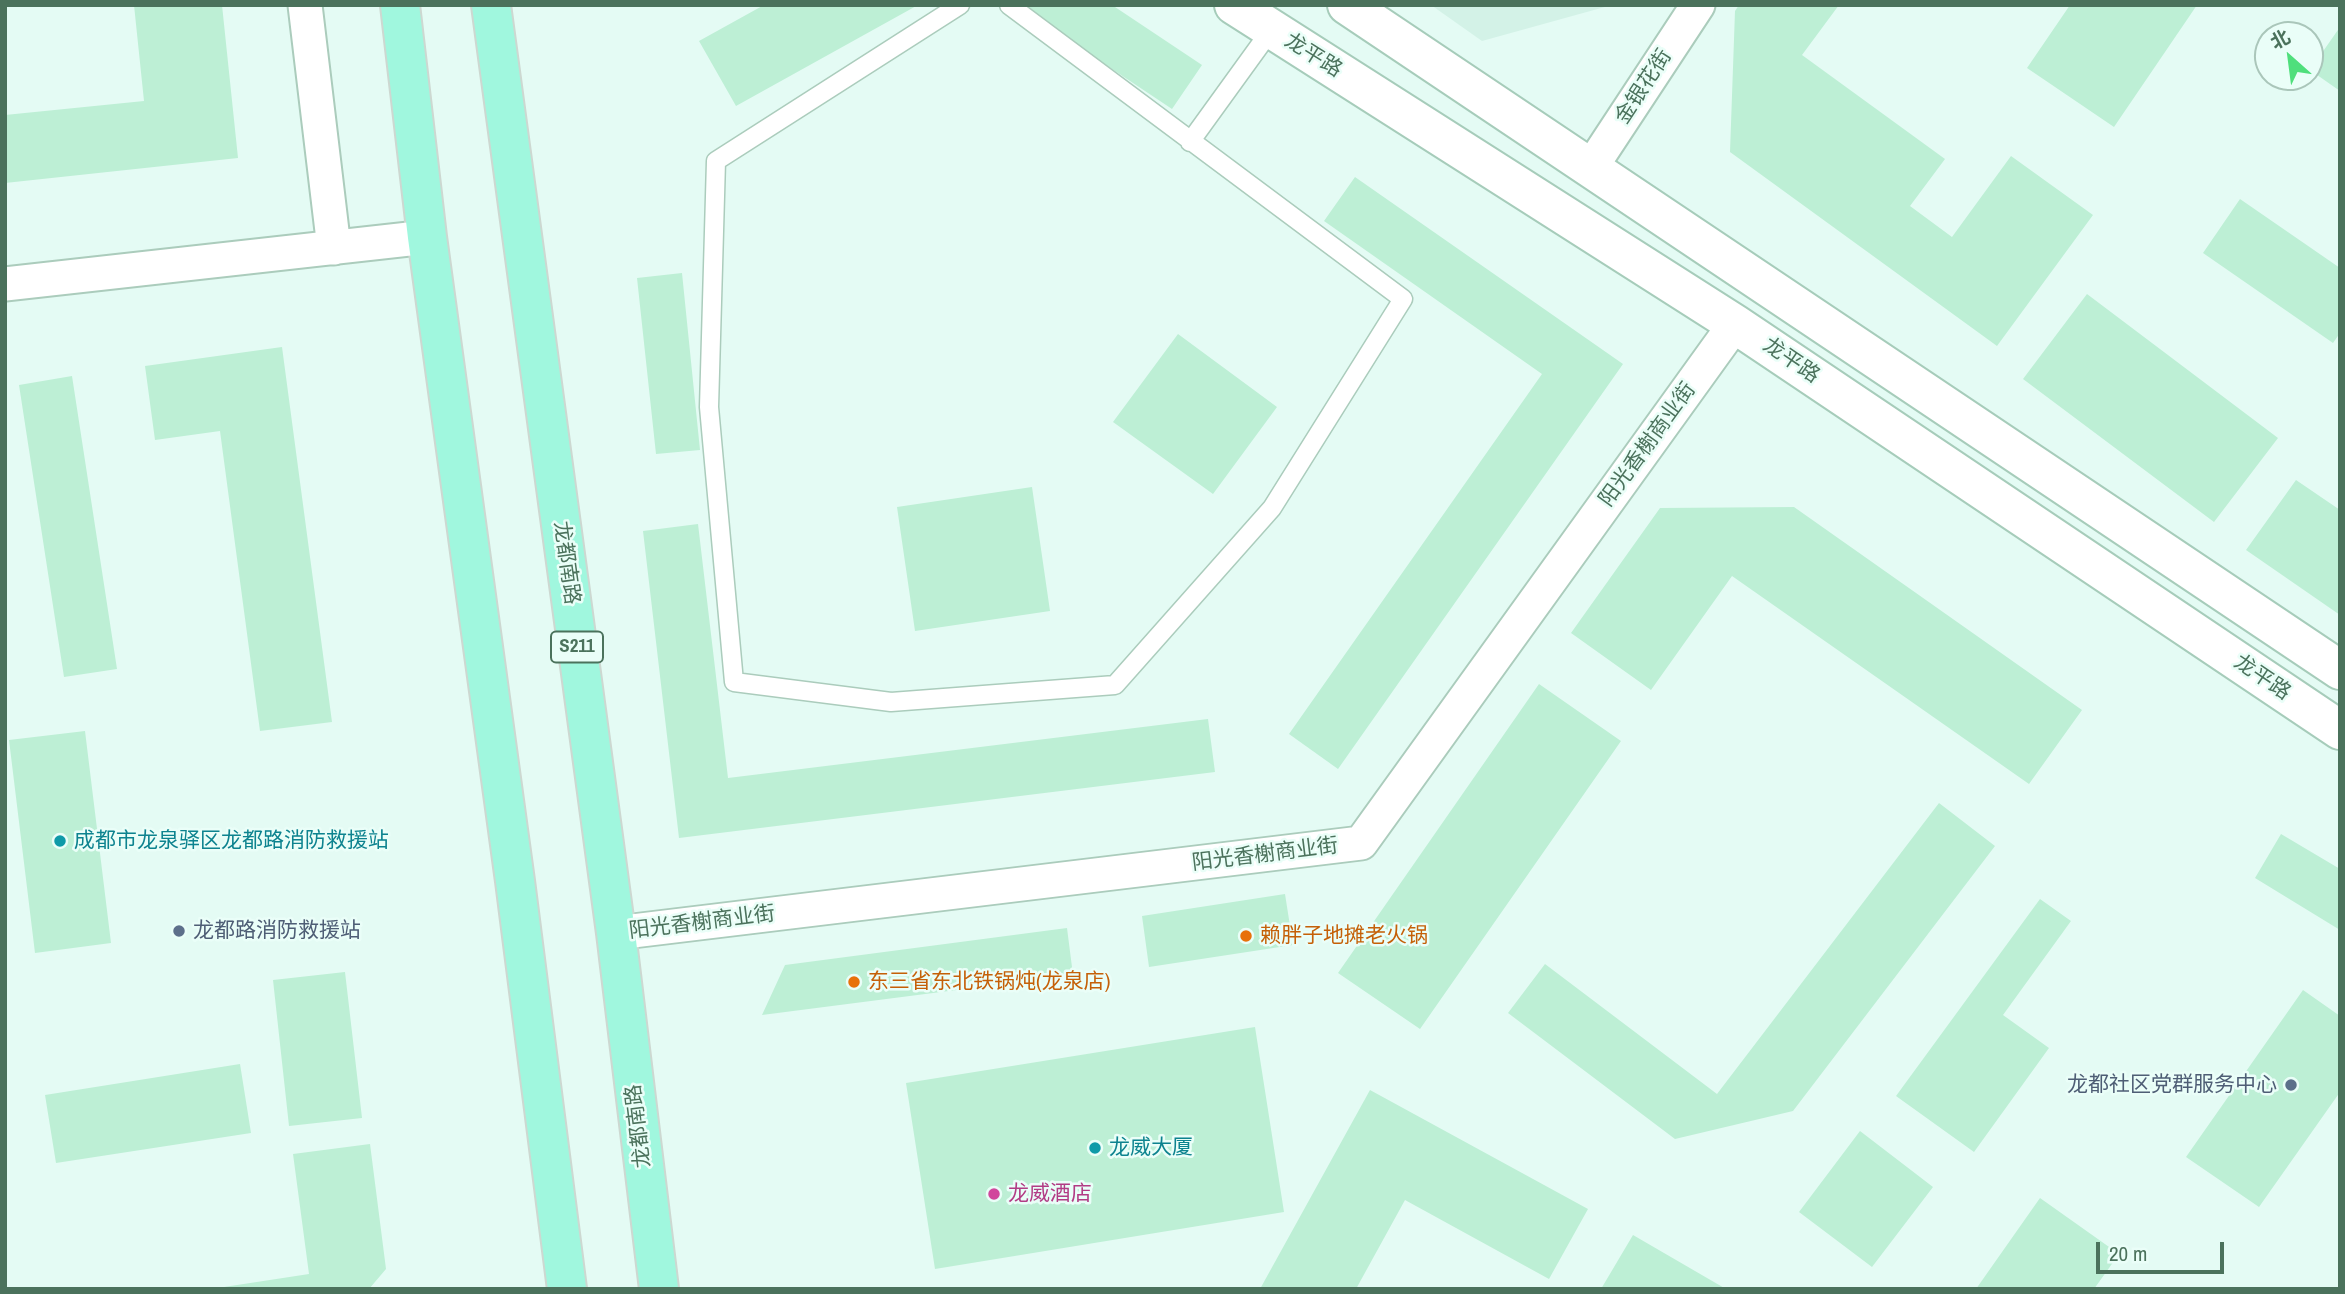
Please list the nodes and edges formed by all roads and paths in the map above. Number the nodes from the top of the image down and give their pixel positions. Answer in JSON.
{"nodes":[{"id":1,"x":305,"y":5,"type":"edge"},
{"id":2,"x":400,"y":5,"type":"edge"},
{"id":3,"x":491,"y":5,"type":"edge"},
{"id":4,"x":960,"y":5,"type":"edge"},
{"id":5,"x":1010,"y":5,"type":"edge"},
{"id":6,"x":1234,"y":5,"type":"edge"},
{"id":7,"x":1347,"y":5,"type":"edge"},
{"id":8,"x":1698,"y":5,"type":"edge"},
{"id":9,"x":1271,"y":30,"type":"junction"},
{"id":10,"x":1190,"y":142,"type":"junction"},
{"id":11,"x":1590,"y":169,"type":"junction"},
{"id":12,"x":427,"y":237,"type":"junction"},
{"id":13,"x":334,"y":248,"type":"junction"},
{"id":14,"x":5,"y":284,"type":"edge"},
{"id":15,"x":1735,"y":324,"type":"junction"},
{"id":16,"x":2340,"y":670,"type":"edge"},
{"id":17,"x":2340,"y":730,"type":"edge"},
{"id":18,"x":616,"y":933,"type":"junction"},
{"id":19,"x":567,"y":1289,"type":"edge"},
{"id":20,"x":659,"y":1289,"type":"edge"}],
"edges":[{"from":1,"to":13,"type":"street"},
{"from":2,"to":12,"type":"main road"},
{"from":3,"to":18,"type":"main road","name":"龙都南路","number":"S211"},
{"from":4,"to":10,"type":"lane"},
{"from":5,"to":10,"type":"lane"},
{"from":6,"to":9,"type":"street","name":"龙平路"},
{"from":7,"to":11,"type":"street"},
{"from":8,"to":11,"type":"street","name":"金银花街"},
{"from":9,"to":10,"type":"lane"},
{"from":9,"to":15,"type":"street","name":"龙平路"},
{"from":11,"to":16,"type":"street"},
{"from":12,"to":13,"type":"street"},
{"from":12,"to":19,"type":"main road"},
{"from":13,"to":14,"type":"street"},
{"from":15,"to":17,"type":"street","name":"龙平路"},
{"from":15,"to":18,"type":"street","name":"阳光香榭商业街"},
{"from":18,"to":20,"type":"main road","name":"龙都南路","number":"S211"}]}
